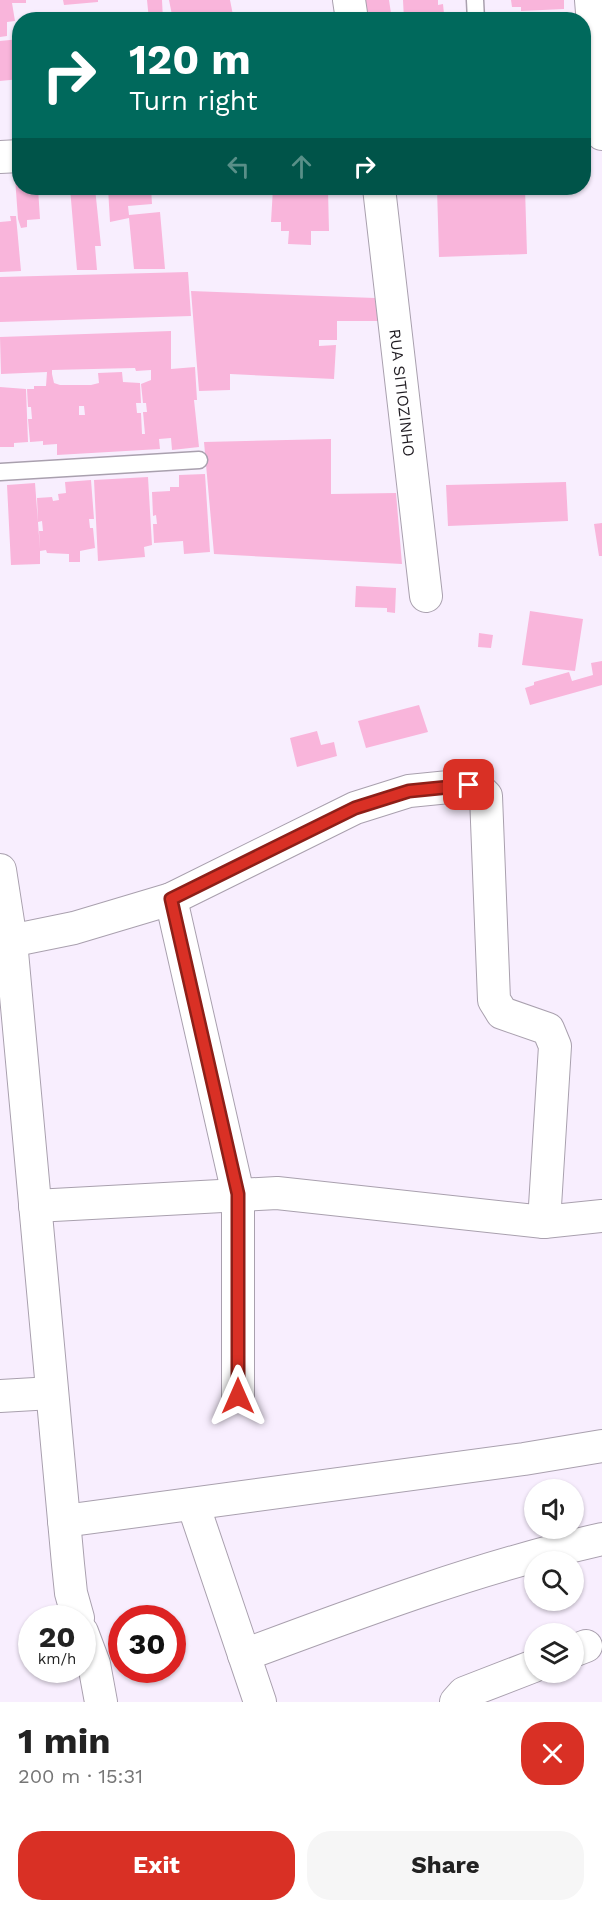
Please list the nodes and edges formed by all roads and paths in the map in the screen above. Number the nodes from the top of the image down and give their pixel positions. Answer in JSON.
{"nodes":[{"id":1,"x":591,"y":0,"type":"edge"},
{"id":2,"x":598,"y":47,"type":"edge"},
{"id":3,"x":602,"y":134,"type":"edge"},
{"id":4,"x":380,"y":195,"type":"edge"},
{"id":5,"x":199,"y":460,"type":"dead end"},
{"id":6,"x":0,"y":472,"type":"edge"},
{"id":7,"x":426,"y":596,"type":"dead end"},
{"id":8,"x":0,"y":870,"type":"edge"},
{"id":9,"x":171,"y":899,"type":"junction"},
{"id":10,"x":6,"y":942,"type":"edge"},
{"id":11,"x":238,"y":1194,"type":"junction"},
{"id":12,"x":35,"y":1206,"type":"junction"},
{"id":13,"x":602,"y":1216,"type":"edge"},
{"id":14,"x":544,"y":1222,"type":"junction"},
{"id":15,"x":52,"y":1393,"type":"junction"},
{"id":16,"x":0,"y":1396,"type":"edge"},
{"id":17,"x":238,"y":1396,"type":"dead end"},
{"id":18,"x":602,"y":1446,"type":"edge"},
{"id":19,"x":194,"y":1504,"type":"junction"},
{"id":20,"x":64,"y":1521,"type":"junction"},
{"id":21,"x":602,"y":1539,"type":"edge"},
{"id":22,"x":74,"y":1605,"type":"edge"},
{"id":23,"x":244,"y":1654,"type":"junction"},
{"id":24,"x":524,"y":1670,"type":"edge"},
{"id":25,"x":96,"y":1675,"type":"edge"},
{"id":26,"x":101,"y":1702,"type":"edge"},
{"id":27,"x":260,"y":1702,"type":"edge"},
{"id":28,"x":456,"y":1702,"type":"edge"}],
"edges":[{"from":1,"to":2,"type":"street"},
{"from":2,"to":3,"type":"street"},
{"from":4,"to":7,"type":"street","name":"RUA SITIOZINHO"},
{"from":5,"to":6,"type":"lane"},
{"from":8,"to":10,"type":"street"},
{"from":9,"to":10,"type":"street"},
{"from":9,"to":11,"type":"street"},
{"from":9,"to":14,"type":"street"},
{"from":10,"to":12,"type":"street"},
{"from":11,"to":12,"type":"street"},
{"from":11,"to":14,"type":"street"},
{"from":11,"to":17,"type":"street"},
{"from":12,"to":15,"type":"street"},
{"from":13,"to":14,"type":"street"},
{"from":15,"to":16,"type":"street"},
{"from":15,"to":20,"type":"street"},
{"from":18,"to":19,"type":"street"},
{"from":19,"to":20,"type":"street"},
{"from":19,"to":23,"type":"street"},
{"from":20,"to":22,"type":"street"},
{"from":21,"to":23,"type":"street"},
{"from":23,"to":27,"type":"street"},
{"from":24,"to":28,"type":"street"},
{"from":25,"to":26,"type":"street"}]}
